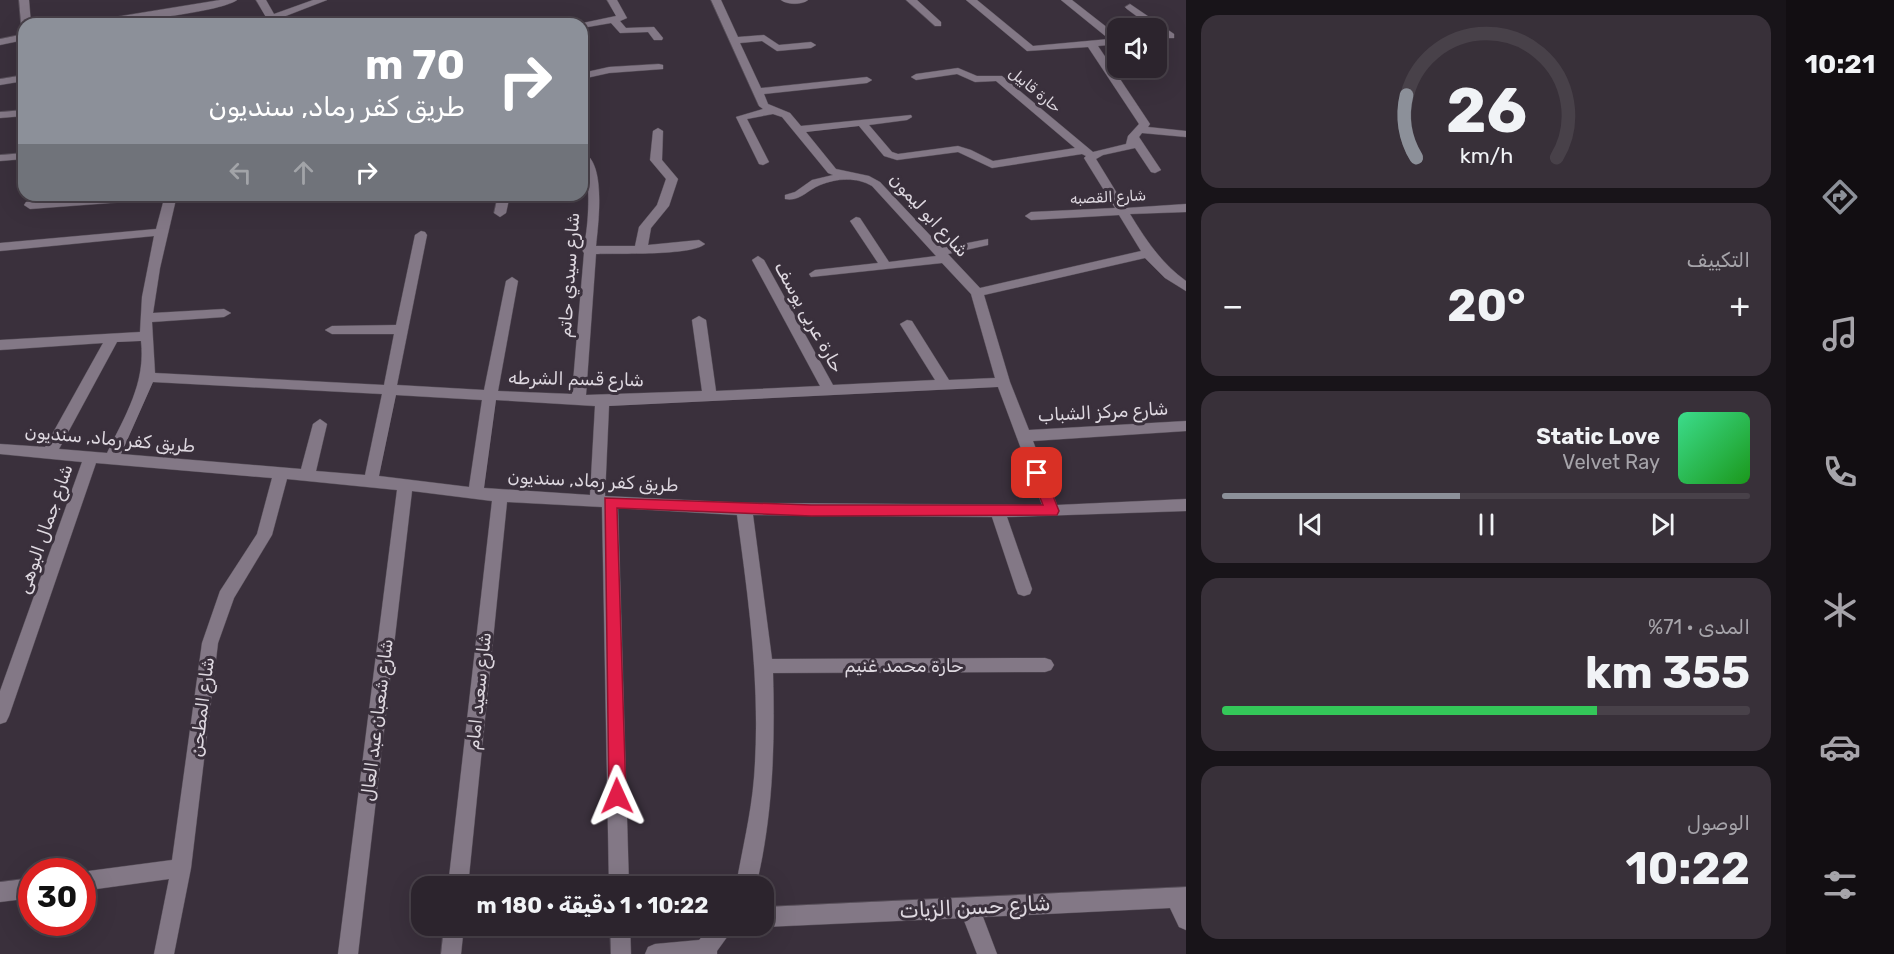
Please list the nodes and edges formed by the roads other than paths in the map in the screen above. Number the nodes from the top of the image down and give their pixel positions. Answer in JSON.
{"nodes":[{"id":1,"x":24,"y":0,"type":"edge"},
{"id":2,"x":228,"y":0,"type":"edge"},
{"id":3,"x":261,"y":0,"type":"edge"},
{"id":4,"x":322,"y":0,"type":"edge"},
{"id":5,"x":612,"y":0,"type":"edge"},
{"id":6,"x":716,"y":0,"type":"edge"},
{"id":7,"x":786,"y":0,"type":"edge"},
{"id":8,"x":803,"y":0,"type":"edge"},
{"id":9,"x":911,"y":0,"type":"edge"},
{"id":10,"x":971,"y":0,"type":"edge"},
{"id":11,"x":1066,"y":0,"type":"edge"},
{"id":12,"x":1130,"y":7,"type":"dead end"},
{"id":13,"x":26,"y":18,"type":"edge"},
{"id":14,"x":125,"y":18,"type":"edge"},
{"id":15,"x":268,"y":18,"type":"edge"},
{"id":16,"x":277,"y":18,"type":"edge"},
{"id":17,"x":1147,"y":18,"type":"edge"},
{"id":18,"x":614,"y":20,"type":"junction"},
{"id":19,"x":588,"y":24,"type":"edge"},
{"id":20,"x":938,"y":24,"type":"dead end"},
{"id":21,"x":1167,"y":31,"type":"edge"},
{"id":22,"x":1107,"y":32,"type":"edge"},
{"id":23,"x":1167,"y":36,"type":"edge"},
{"id":24,"x":18,"y":38,"type":"edge"},
{"id":25,"x":658,"y":38,"type":"dead end"},
{"id":26,"x":735,"y":40,"type":"junction"},
{"id":27,"x":0,"y":42,"type":"edge"},
{"id":28,"x":1107,"y":42,"type":"edge"},
{"id":29,"x":1091,"y":43,"type":"junction"},
{"id":30,"x":811,"y":45,"type":"dead end"},
{"id":31,"x":659,"y":67,"type":"dead end"},
{"id":32,"x":588,"y":74,"type":"edge"},
{"id":33,"x":916,"y":77,"type":"dead end"},
{"id":34,"x":18,"y":79,"type":"edge"},
{"id":35,"x":867,"y":80,"type":"dead end"},
{"id":36,"x":0,"y":82,"type":"edge"},
{"id":37,"x":758,"y":92,"type":"junction"},
{"id":38,"x":775,"y":110,"type":"junction"},
{"id":39,"x":18,"y":114,"type":"edge"},
{"id":40,"x":0,"y":115,"type":"edge"},
{"id":41,"x":907,"y":117,"type":"dead end"},
{"id":42,"x":862,"y":123,"type":"junction"},
{"id":43,"x":798,"y":130,"type":"junction"},
{"id":44,"x":658,"y":131,"type":"dead end"},
{"id":45,"x":1137,"y":134,"type":"junction"},
{"id":46,"x":1186,"y":134,"type":"edge"},
{"id":47,"x":1088,"y":153,"type":"junction"},
{"id":48,"x":18,"y":156,"type":"edge"},
{"id":49,"x":0,"y":158,"type":"edge"},
{"id":50,"x":764,"y":162,"type":"dead end"},
{"id":51,"x":588,"y":168,"type":"edge"},
{"id":52,"x":1155,"y":170,"type":"dead end"},
{"id":53,"x":858,"y":174,"type":"junction"},
{"id":54,"x":789,"y":197,"type":"dead end"},
{"id":55,"x":94,"y":201,"type":"edge"},
{"id":56,"x":169,"y":201,"type":"edge"},
{"id":57,"x":503,"y":201,"type":"edge"},
{"id":58,"x":30,"y":206,"type":"dead end"},
{"id":59,"x":1186,"y":208,"type":"edge"},
{"id":60,"x":1122,"y":211,"type":"junction"},
{"id":61,"x":500,"y":213,"type":"dead end"},
{"id":62,"x":1031,"y":216,"type":"dead end"},
{"id":63,"x":856,"y":221,"type":"dead end"},
{"id":64,"x":161,"y":232,"type":"junction"},
{"id":65,"x":421,"y":235,"type":"dead end"},
{"id":66,"x":984,"y":242,"type":"dead end"},
{"id":67,"x":699,"y":244,"type":"dead end"},
{"id":68,"x":0,"y":247,"type":"edge"},
{"id":69,"x":641,"y":249,"type":"junction"},
{"id":70,"x":588,"y":250,"type":"junction"},
{"id":71,"x":1148,"y":253,"type":"junction"},
{"id":72,"x":942,"y":255,"type":"junction"},
{"id":73,"x":758,"y":260,"type":"dead end"},
{"id":74,"x":886,"y":266,"type":"junction"},
{"id":75,"x":815,"y":274,"type":"dead end"},
{"id":76,"x":512,"y":281,"type":"dead end"},
{"id":77,"x":1186,"y":287,"type":"edge"},
{"id":78,"x":977,"y":293,"type":"junction"},
{"id":79,"x":224,"y":313,"type":"dead end"},
{"id":80,"x":146,"y":318,"type":"junction"},
{"id":81,"x":699,"y":320,"type":"dead end"},
{"id":82,"x":907,"y":324,"type":"dead end"},
{"id":83,"x":402,"y":329,"type":"junction"},
{"id":84,"x":332,"y":330,"type":"dead end"},
{"id":85,"x":145,"y":336,"type":"junction"},
{"id":86,"x":112,"y":339,"type":"junction"},
{"id":87,"x":0,"y":345,"type":"edge"},
{"id":88,"x":148,"y":377,"type":"junction"},
{"id":89,"x":1002,"y":382,"type":"junction"},
{"id":90,"x":945,"y":385,"type":"junction"},
{"id":91,"x":390,"y":389,"type":"junction"},
{"id":92,"x":829,"y":390,"type":"junction"},
{"id":93,"x":490,"y":394,"type":"junction"},
{"id":94,"x":710,"y":396,"type":"junction"},
{"id":95,"x":579,"y":400,"type":"junction"},
{"id":96,"x":602,"y":401,"type":"junction"},
{"id":97,"x":320,"y":424,"type":"dead end"},
{"id":98,"x":1186,"y":426,"type":"edge"},
{"id":99,"x":1023,"y":436,"type":"junction"},
{"id":100,"x":0,"y":450,"type":"edge"},
{"id":101,"x":49,"y":453,"type":"junction"},
{"id":102,"x":92,"y":457,"type":"junction"},
{"id":103,"x":111,"y":460,"type":"junction"},
{"id":104,"x":281,"y":474,"type":"junction"},
{"id":105,"x":307,"y":476,"type":"junction"},
{"id":106,"x":371,"y":481,"type":"junction"},
{"id":107,"x":405,"y":485,"type":"junction"},
{"id":108,"x":476,"y":493,"type":"junction"},
{"id":109,"x":500,"y":495,"type":"junction"},
{"id":110,"x":604,"y":502,"type":"junction"},
{"id":111,"x":1186,"y":505,"type":"edge"},
{"id":112,"x":744,"y":509,"type":"junction"},
{"id":113,"x":997,"y":510,"type":"junction"},
{"id":114,"x":1052,"y":511,"type":"junction"},
{"id":115,"x":1024,"y":589,"type":"dead end"},
{"id":116,"x":1045,"y":665,"type":"dead end"},
{"id":117,"x":764,"y":666,"type":"junction"},
{"id":118,"x":0,"y":716,"type":"edge"},
{"id":119,"x":181,"y":868,"type":"junction"},
{"id":120,"x":459,"y":876,"type":"edge"},
{"id":121,"x":619,"y":876,"type":"edge"},
{"id":122,"x":749,"y":876,"type":"edge"},
{"id":123,"x":96,"y":879,"type":"edge"},
{"id":124,"x":18,"y":890,"type":"edge"},
{"id":125,"x":0,"y":892,"type":"edge"},
{"id":126,"x":1181,"y":897,"type":"edge"},
{"id":127,"x":969,"y":907,"type":"junction"},
{"id":128,"x":774,"y":917,"type":"edge"},
{"id":129,"x":1186,"y":920,"type":"edge"},
{"id":130,"x":453,"y":936,"type":"edge"},
{"id":131,"x":620,"y":936,"type":"edge"},
{"id":132,"x":718,"y":936,"type":"edge"},
{"id":133,"x":705,"y":953,"type":"edge"},
{"id":134,"x":164,"y":954,"type":"edge"},
{"id":135,"x":348,"y":954,"type":"edge"},
{"id":136,"x":451,"y":954,"type":"edge"},
{"id":137,"x":621,"y":954,"type":"edge"},
{"id":138,"x":655,"y":954,"type":"edge"},
{"id":139,"x":987,"y":954,"type":"edge"}],
"edges":[{"from":1,"to":13,"type":"street"},
{"from":2,"to":14,"type":"street"},
{"from":3,"to":15,"type":"street"},
{"from":4,"to":16,"type":"street"},
{"from":5,"to":18,"type":"street"},
{"from":6,"to":26,"type":"street","name":"شارع ابو ليمون"},
{"from":7,"to":8,"type":"street"},
{"from":9,"to":20,"type":"street"},
{"from":10,"to":29,"type":"street"},
{"from":11,"to":22,"type":"street"},
{"from":12,"to":17,"type":"street"},
{"from":18,"to":19,"type":"street"},
{"from":18,"to":25,"type":"street"},
{"from":21,"to":23,"type":"street"},
{"from":24,"to":27,"type":"street"},
{"from":26,"to":30,"type":"street"},
{"from":26,"to":37,"type":"street","name":"شارع ابو ليمون"},
{"from":28,"to":29,"type":"street"},
{"from":29,"to":45,"type":"street"},
{"from":31,"to":32,"type":"street"},
{"from":33,"to":47,"type":"street","name":"حارة قابيل"},
{"from":34,"to":36,"type":"street"},
{"from":35,"to":37,"type":"street"},
{"from":37,"to":38,"type":"street","name":"شارع ابو ليمون"},
{"from":38,"to":43,"type":"street","name":"شارع ابو ليمون"},
{"from":38,"to":50,"type":"street"},
{"from":39,"to":40,"type":"street"},
{"from":41,"to":42,"type":"street"},
{"from":42,"to":43,"type":"street"},
{"from":42,"to":47,"type":"street"},
{"from":43,"to":53,"type":"street","name":"شارع ابو ليمون"},
{"from":44,"to":69,"type":"street"},
{"from":45,"to":46,"type":"street"},
{"from":45,"to":47,"type":"street"},
{"from":45,"to":52,"type":"street"},
{"from":47,"to":60,"type":"street"},
{"from":48,"to":49,"type":"street"},
{"from":51,"to":70,"type":"street","name":"شارع سيدي حاتم"},
{"from":53,"to":54,"type":"street"},
{"from":53,"to":72,"type":"street","name":"شارع ابو ليمون"},
{"from":55,"to":58,"type":"street"},
{"from":56,"to":64,"type":"street"},
{"from":57,"to":61,"type":"street"},
{"from":59,"to":60,"type":"street","name":"شارع القصبه"},
{"from":60,"to":62,"type":"street","name":"شارع القصبه"},
{"from":60,"to":71,"type":"street"},
{"from":63,"to":74,"type":"street"},
{"from":64,"to":68,"type":"street"},
{"from":64,"to":80,"type":"street"},
{"from":65,"to":83,"type":"street"},
{"from":66,"to":72,"type":"street"},
{"from":67,"to":69,"type":"street"},
{"from":69,"to":70,"type":"street"},
{"from":70,"to":95,"type":"street","name":"شارع سيدي حاتم"},
{"from":71,"to":77,"type":"street"},
{"from":71,"to":78,"type":"street"},
{"from":72,"to":74,"type":"street"},
{"from":72,"to":78,"type":"street","name":"شارع ابو ليمون"},
{"from":73,"to":92,"type":"street","name":"حارة عربى يوسف"},
{"from":74,"to":75,"type":"street"},
{"from":76,"to":93,"type":"street"},
{"from":78,"to":89,"type":"street","name":"شارع ابو ليمون"},
{"from":79,"to":80,"type":"street"},
{"from":80,"to":85,"type":"street"},
{"from":81,"to":94,"type":"street"},
{"from":82,"to":90,"type":"street"},
{"from":83,"to":84,"type":"street"},
{"from":83,"to":91,"type":"street"},
{"from":85,"to":86,"type":"street"},
{"from":85,"to":88,"type":"street"},
{"from":86,"to":87,"type":"street"},
{"from":86,"to":101,"type":"street"},
{"from":88,"to":91,"type":"street","name":"شارع قسم الشرطه"},
{"from":88,"to":103,"type":"street"},
{"from":89,"to":90,"type":"street","name":"شارع قسم الشرطه"},
{"from":89,"to":99,"type":"street","name":"شارع ابو ليمون"},
{"from":90,"to":92,"type":"street","name":"شارع قسم الشرطه"},
{"from":91,"to":93,"type":"street","name":"شارع قسم الشرطه"},
{"from":91,"to":106,"type":"street"},
{"from":92,"to":94,"type":"street","name":"شارع قسم الشرطه"},
{"from":93,"to":95,"type":"street","name":"شارع قسم الشرطه"},
{"from":93,"to":108,"type":"street"},
{"from":94,"to":96,"type":"street","name":"شارع قسم الشرطه"},
{"from":95,"to":96,"type":"street","name":"شارع قسم الشرطه"},
{"from":96,"to":110,"type":"street"},
{"from":97,"to":105,"type":"street"},
{"from":98,"to":99,"type":"street","name":"شارع مركز الشباب"},
{"from":99,"to":114,"type":"street","name":"شارع ابو ليمون"},
{"from":100,"to":101,"type":"street","name":"طريق كفر رماد, سنديون"},
{"from":101,"to":102,"type":"street","name":"طريق كفر رماد, سنديون"},
{"from":102,"to":103,"type":"street","name":"طريق كفر رماد, سنديون"},
{"from":102,"to":118,"type":"street","name":"شارع جمال البوهى"},
{"from":103,"to":104,"type":"street","name":"طريق كفر رماد, سنديون"},
{"from":104,"to":105,"type":"street","name":"طريق كفر رماد, سنديون"},
{"from":104,"to":119,"type":"street","name":"شارع المطحن"},
{"from":105,"to":106,"type":"street","name":"طريق كفر رماد, سنديون"},
{"from":106,"to":107,"type":"street","name":"طريق كفر رماد, سنديون"},
{"from":107,"to":108,"type":"street","name":"طريق كفر رماد, سنديون"},
{"from":107,"to":135,"type":"street","name":"شارع شعبان عبد العال"},
{"from":108,"to":109,"type":"street","name":"طريق كفر رماد, سنديون"},
{"from":109,"to":110,"type":"street","name":"طريق كفر رماد, سنديون"},
{"from":109,"to":120,"type":"street","name":"شارع سعيد امام"},
{"from":110,"to":112,"type":"street","name":"طريق كفر رماد, سنديون"},
{"from":110,"to":121,"type":"street"},
{"from":111,"to":114,"type":"street","name":"طريق كفر رماد, سنديون"},
{"from":112,"to":113,"type":"street","name":"طريق كفر رماد, سنديون"},
{"from":112,"to":117,"type":"street"},
{"from":113,"to":114,"type":"street","name":"طريق كفر رماد, سنديون"},
{"from":113,"to":115,"type":"street"},
{"from":116,"to":117,"type":"street","name":"حارة محمد غنيم"},
{"from":117,"to":122,"type":"street"},
{"from":119,"to":123,"type":"street"},
{"from":119,"to":134,"type":"street","name":"شارع المطحن"},
{"from":124,"to":125,"type":"street"},
{"from":126,"to":127,"type":"street","name":"شارع حسن الزيات"},
{"from":126,"to":129,"type":"street"},
{"from":127,"to":128,"type":"street","name":"شارع حسن الزيات"},
{"from":127,"to":139,"type":"street"},
{"from":130,"to":136,"type":"street"},
{"from":131,"to":137,"type":"street"},
{"from":132,"to":133,"type":"street"},
{"from":133,"to":138,"type":"street"}]}
